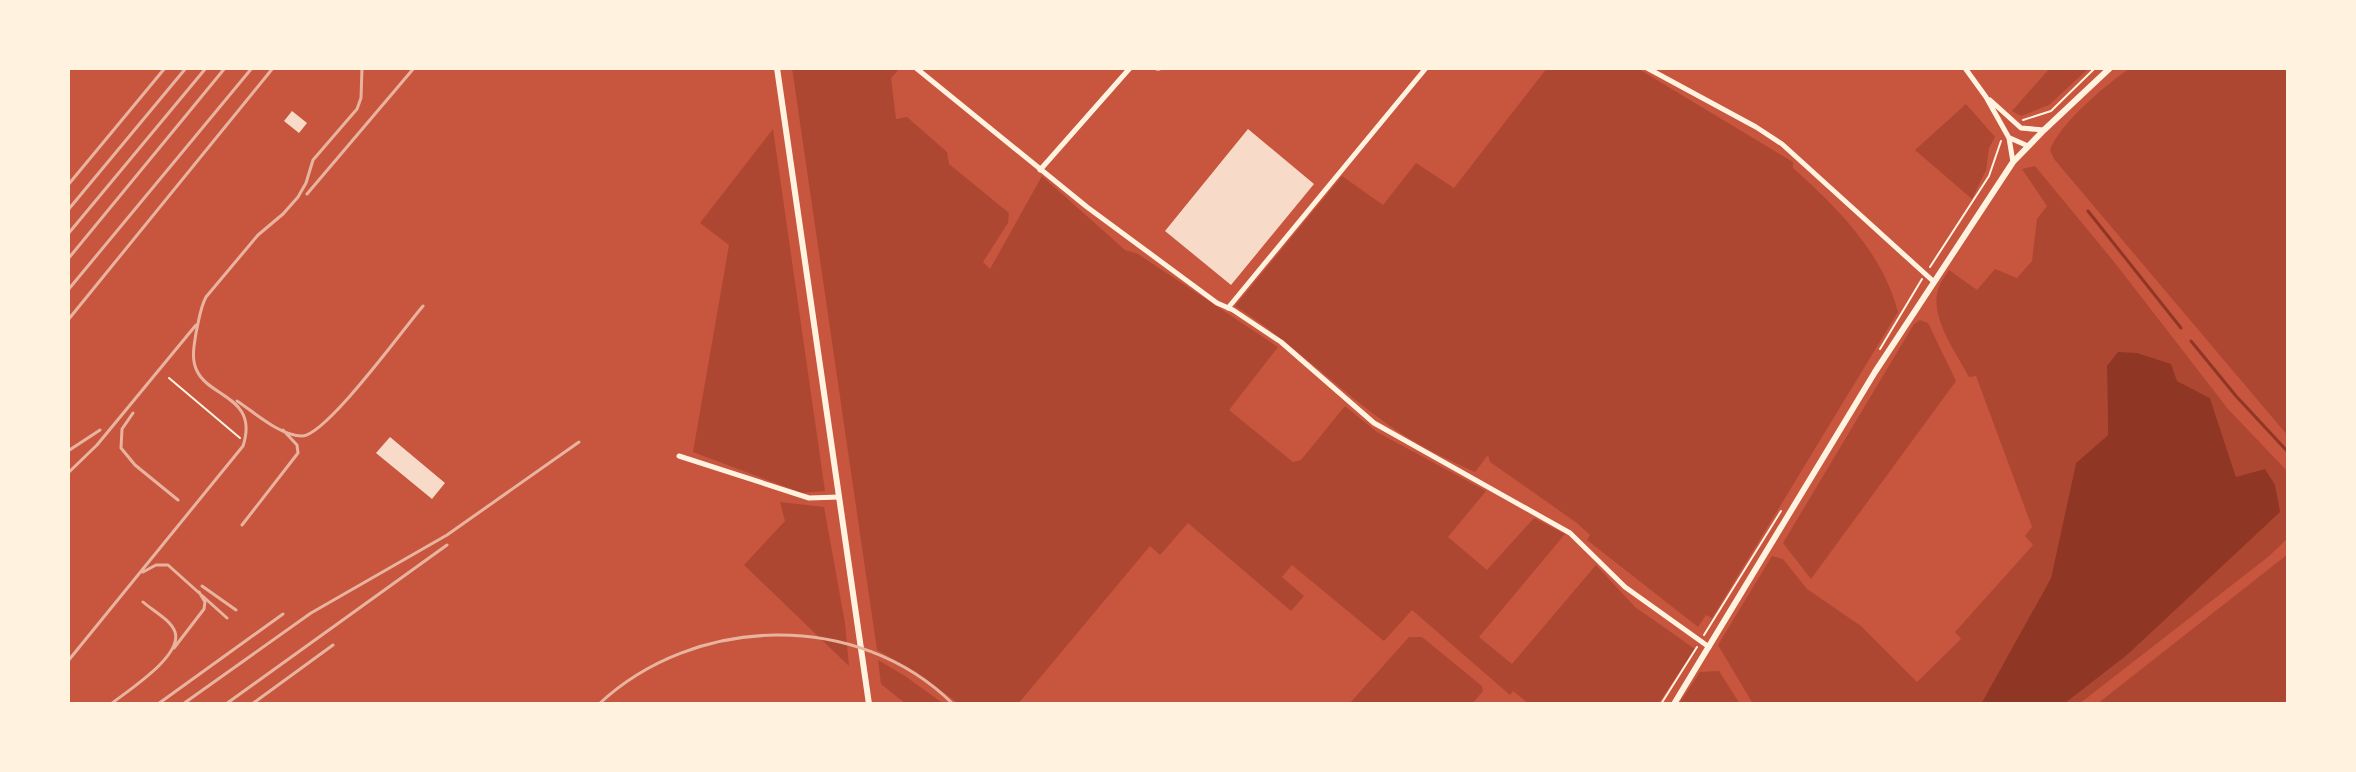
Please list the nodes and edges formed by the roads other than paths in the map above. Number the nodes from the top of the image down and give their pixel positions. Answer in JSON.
{"nodes":[{"id":1,"x":777,"y":68,"type":"edge"},
{"id":2,"x":916,"y":68,"type":"edge"},
{"id":3,"x":1130,"y":68,"type":"edge"},
{"id":4,"x":1426,"y":68,"type":"edge"},
{"id":5,"x":1647,"y":68,"type":"edge"},
{"id":6,"x":1965,"y":68,"type":"edge"},
{"id":7,"x":2110,"y":68,"type":"edge"},
{"id":8,"x":1986,"y":97,"type":"junction"},
{"id":9,"x":2021,"y":128,"type":"junction"},
{"id":10,"x":2044,"y":130,"type":"junction"},
{"id":11,"x":2009,"y":138,"type":"junction"},
{"id":12,"x":2028,"y":146,"type":"junction"},
{"id":13,"x":2013,"y":162,"type":"junction"},
{"id":14,"x":1040,"y":170,"type":"junction"},
{"id":15,"x":1933,"y":281,"type":"junction"},
{"id":16,"x":1228,"y":308,"type":"junction"},
{"id":17,"x":169,"y":378,"type":"dead end"},
{"id":18,"x":240,"y":438,"type":"dead end"},
{"id":19,"x":679,"y":456,"type":"dead end"},
{"id":20,"x":839,"y":497,"type":"junction"},
{"id":21,"x":1709,"y":647,"type":"junction"},
{"id":22,"x":869,"y":704,"type":"edge"},
{"id":23,"x":1674,"y":704,"type":"edge"}],
"edges":[{"from":1,"to":20,"type":"street"},
{"from":2,"to":14,"type":"street"},
{"from":3,"to":14,"type":"street"},
{"from":4,"to":16,"type":"street"},
{"from":5,"to":15,"type":"street"},
{"from":6,"to":8,"type":"street"},
{"from":7,"to":10,"type":"street"},
{"from":8,"to":9,"type":"street"},
{"from":8,"to":11,"type":"street"},
{"from":9,"to":10,"type":"street"},
{"from":9,"to":12,"type":"street"},
{"from":10,"to":12,"type":"street"},
{"from":11,"to":12,"type":"street"},
{"from":11,"to":13,"type":"street"},
{"from":12,"to":13,"type":"street"},
{"from":13,"to":15,"type":"street"},
{"from":14,"to":16,"type":"street"},
{"from":15,"to":21,"type":"street"},
{"from":16,"to":21,"type":"street"},
{"from":17,"to":18,"type":"lane"},
{"from":19,"to":20,"type":"street"},
{"from":20,"to":22,"type":"street"},
{"from":21,"to":23,"type":"street"}]}
